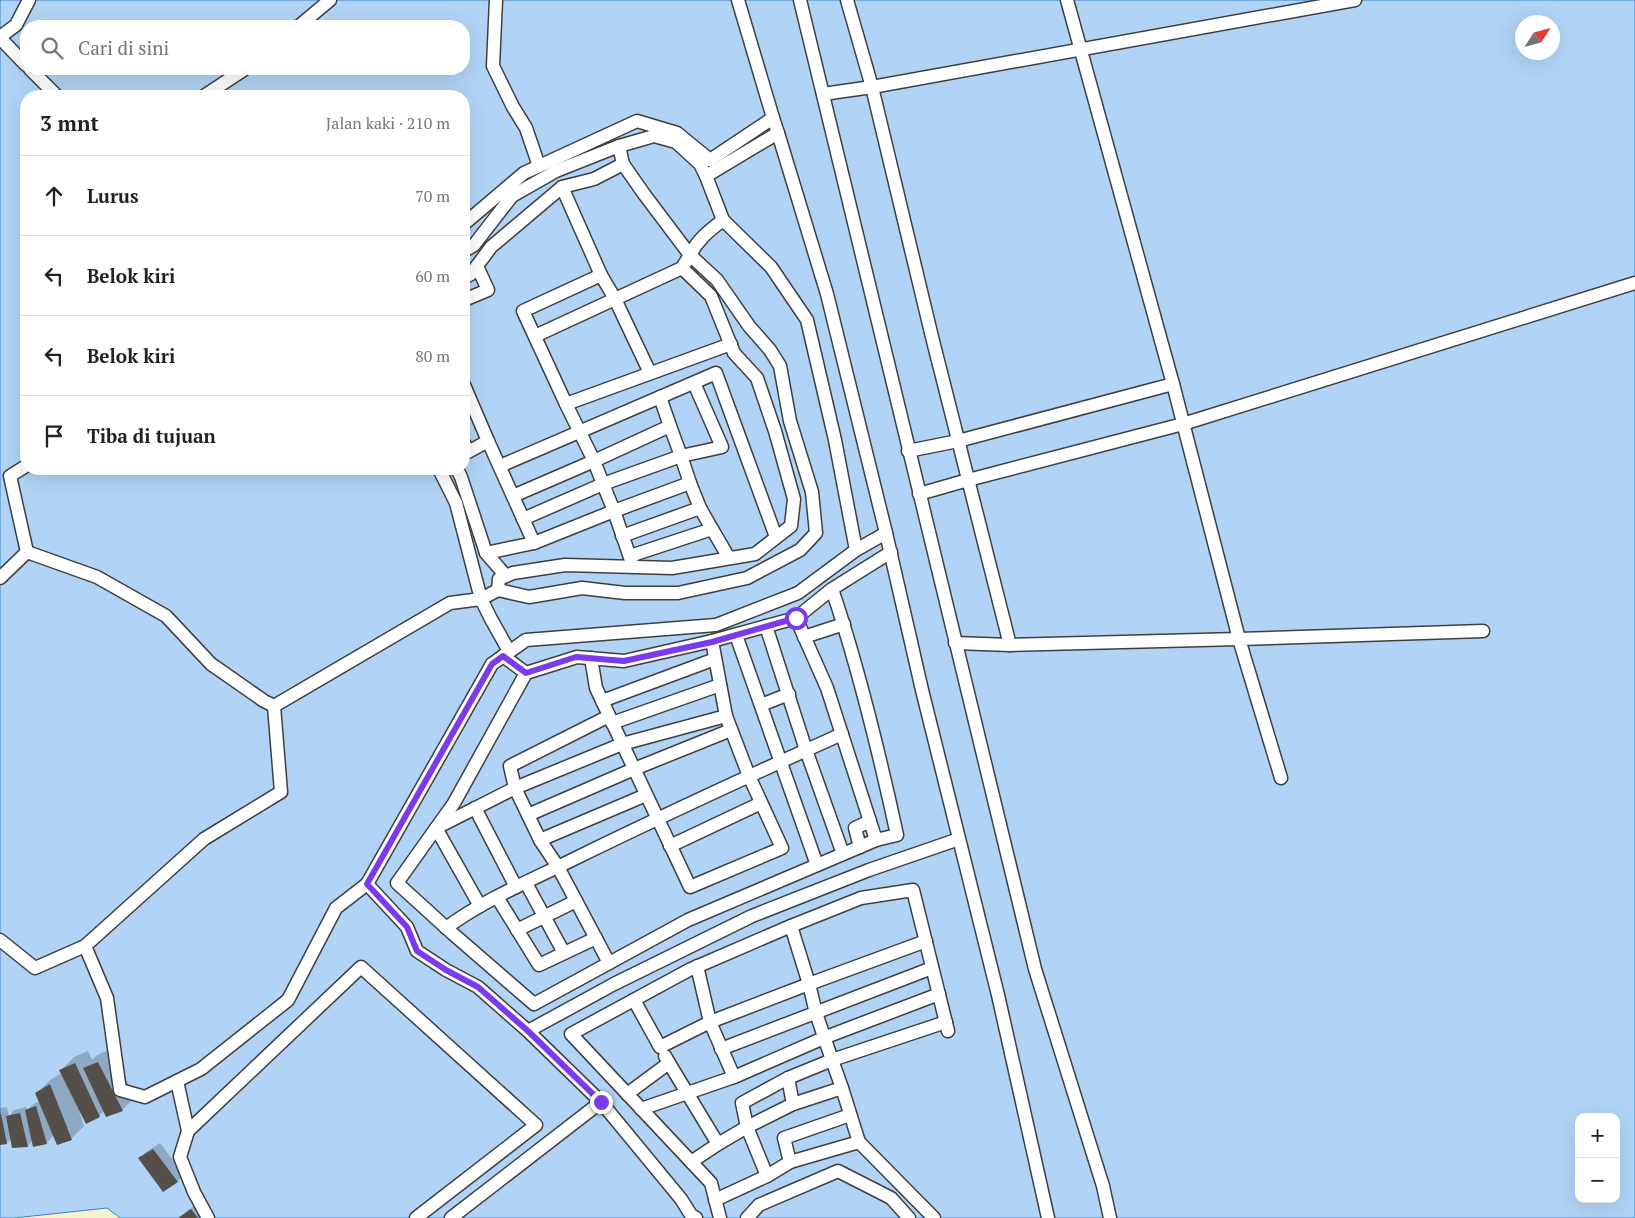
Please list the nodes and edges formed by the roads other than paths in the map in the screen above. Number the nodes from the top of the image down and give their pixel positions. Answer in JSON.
{"nodes":[{"id":1,"x":29,"y":0,"type":"edge"},
{"id":2,"x":330,"y":0,"type":"edge"},
{"id":3,"x":496,"y":0,"type":"edge"},
{"id":4,"x":738,"y":0,"type":"edge"},
{"id":5,"x":800,"y":0,"type":"edge"},
{"id":6,"x":847,"y":0,"type":"edge"},
{"id":7,"x":1067,"y":0,"type":"edge"},
{"id":8,"x":1355,"y":0,"type":"edge"},
{"id":9,"x":306,"y":20,"type":"edge"},
{"id":10,"x":0,"y":37,"type":"edge"},
{"id":11,"x":1080,"y":50,"type":"junction"},
{"id":12,"x":20,"y":59,"type":"edge"},
{"id":13,"x":36,"y":75,"type":"edge"},
{"id":14,"x":236,"y":75,"type":"edge"},
{"id":15,"x":872,"y":87,"type":"junction"},
{"id":16,"x":51,"y":90,"type":"edge"},
{"id":17,"x":213,"y":90,"type":"edge"},
{"id":18,"x":823,"y":94,"type":"junction"},
{"id":19,"x":773,"y":118,"type":"junction"},
{"id":20,"x":778,"y":133,"type":"junction"},
{"id":21,"x":618,"y":146,"type":"junction"},
{"id":22,"x":623,"y":164,"type":"junction"},
{"id":23,"x":539,"y":166,"type":"junction"},
{"id":24,"x":706,"y":176,"type":"junction"},
{"id":25,"x":562,"y":187,"type":"junction"},
{"id":26,"x":470,"y":219,"type":"edge"},
{"id":27,"x":723,"y":220,"type":"junction"},
{"id":28,"x":470,"y":247,"type":"edge"},
{"id":29,"x":690,"y":255,"type":"junction"},
{"id":30,"x":476,"y":266,"type":"junction"},
{"id":31,"x":682,"y":268,"type":"junction"},
{"id":32,"x":470,"y":275,"type":"edge"},
{"id":33,"x":601,"y":275,"type":"junction"},
{"id":34,"x":1635,"y":284,"type":"edge"},
{"id":35,"x":470,"y":298,"type":"edge"},
{"id":36,"x":615,"y":299,"type":"junction"},
{"id":37,"x":535,"y":336,"type":"junction"},
{"id":38,"x":731,"y":344,"type":"junction"},
{"id":39,"x":650,"y":374,"type":"junction"},
{"id":40,"x":694,"y":383,"type":"junction"},
{"id":41,"x":1173,"y":384,"type":"junction"},
{"id":42,"x":660,"y":397,"type":"junction"},
{"id":43,"x":470,"y":399,"type":"edge"},
{"id":44,"x":566,"y":404,"type":"junction"},
{"id":45,"x":1183,"y":424,"type":"junction"},
{"id":46,"x":670,"y":426,"type":"junction"},
{"id":47,"x":579,"y":432,"type":"junction"},
{"id":48,"x":488,"y":441,"type":"junction"},
{"id":49,"x":958,"y":441,"type":"junction"},
{"id":50,"x":908,"y":450,"type":"junction"},
{"id":51,"x":470,"y":451,"type":"edge"},
{"id":52,"x":681,"y":456,"type":"junction"},
{"id":53,"x":594,"y":461,"type":"junction"},
{"id":54,"x":500,"y":466,"type":"junction"},
{"id":55,"x":0,"y":467,"type":"edge"},
{"id":56,"x":20,"y":470,"type":"edge"},
{"id":57,"x":442,"y":475,"type":"edge"},
{"id":58,"x":460,"y":475,"type":"edge"},
{"id":59,"x":10,"y":476,"type":"junction"},
{"id":60,"x":968,"y":480,"type":"junction"},
{"id":61,"x":690,"y":483,"type":"junction"},
{"id":62,"x":603,"y":484,"type":"junction"},
{"id":63,"x":919,"y":494,"type":"junction"},
{"id":64,"x":514,"y":496,"type":"junction"},
{"id":65,"x":700,"y":508,"type":"junction"},
{"id":66,"x":614,"y":511,"type":"junction"},
{"id":67,"x":524,"y":519,"type":"junction"},
{"id":68,"x":712,"y":529,"type":"junction"},
{"id":69,"x":886,"y":533,"type":"junction"},
{"id":70,"x":622,"y":536,"type":"junction"},
{"id":71,"x":776,"y":537,"type":"junction"},
{"id":72,"x":534,"y":543,"type":"junction"},
{"id":73,"x":856,"y":550,"type":"junction"},
{"id":74,"x":27,"y":552,"type":"junction"},
{"id":75,"x":891,"y":552,"type":"junction"},
{"id":76,"x":486,"y":553,"type":"junction"},
{"id":77,"x":729,"y":558,"type":"junction"},
{"id":78,"x":631,"y":561,"type":"junction"},
{"id":79,"x":506,"y":576,"type":"junction"},
{"id":80,"x":0,"y":578,"type":"edge"},
{"id":81,"x":832,"y":589,"type":"junction"},
{"id":82,"x":498,"y":590,"type":"junction"},
{"id":83,"x":481,"y":599,"type":"junction"},
{"id":84,"x":796,"y":618,"type":"junction"},
{"id":85,"x":844,"y":624,"type":"junction"},
{"id":86,"x":766,"y":626,"type":"junction"},
{"id":87,"x":1483,"y":631,"type":"dead end"},
{"id":88,"x":736,"y":635,"type":"junction"},
{"id":89,"x":804,"y":637,"type":"junction"},
{"id":90,"x":1239,"y":639,"type":"junction"},
{"id":91,"x":712,"y":642,"type":"junction"},
{"id":92,"x":955,"y":643,"type":"junction"},
{"id":93,"x":1010,"y":645,"type":"junction"},
{"id":94,"x":506,"y":654,"type":"junction"},
{"id":95,"x":590,"y":658,"type":"junction"},
{"id":96,"x":715,"y":660,"type":"junction"},
{"id":97,"x":526,"y":673,"type":"junction"},
{"id":98,"x":720,"y":685,"type":"junction"},
{"id":99,"x":789,"y":694,"type":"junction"},
{"id":100,"x":602,"y":701,"type":"junction"},
{"id":101,"x":760,"y":705,"type":"junction"},
{"id":102,"x":274,"y":706,"type":"junction"},
{"id":103,"x":726,"y":716,"type":"junction"},
{"id":104,"x":610,"y":720,"type":"junction"},
{"id":105,"x":731,"y":730,"type":"junction"},
{"id":106,"x":842,"y":734,"type":"junction"},
{"id":107,"x":622,"y":744,"type":"junction"},
{"id":108,"x":806,"y":750,"type":"junction"},
{"id":109,"x":781,"y":762,"type":"junction"},
{"id":110,"x":634,"y":769,"type":"junction"},
{"id":111,"x":749,"y":776,"type":"junction"},
{"id":112,"x":1282,"y":778,"type":"dead end"},
{"id":113,"x":515,"y":788,"type":"junction"},
{"id":114,"x":646,"y":794,"type":"junction"},
{"id":115,"x":762,"y":803,"type":"junction"},
{"id":116,"x":474,"y":808,"type":"junction"},
{"id":117,"x":528,"y":815,"type":"junction"},
{"id":118,"x":657,"y":819,"type":"junction"},
{"id":119,"x":870,"y":821,"type":"junction"},
{"id":120,"x":436,"y":828,"type":"junction"},
{"id":121,"x":959,"y":839,"type":"junction"},
{"id":122,"x":540,"y":840,"type":"junction"},
{"id":123,"x":876,"y":840,"type":"junction"},
{"id":124,"x":670,"y":846,"type":"junction"},
{"id":125,"x":860,"y":847,"type":"junction"},
{"id":126,"x":843,"y":854,"type":"junction"},
{"id":127,"x":817,"y":865,"type":"junction"},
{"id":128,"x":558,"y":867,"type":"junction"},
{"id":129,"x":367,"y":884,"type":"junction"},
{"id":130,"x":521,"y":885,"type":"junction"},
{"id":131,"x":497,"y":897,"type":"junction"},
{"id":132,"x":576,"y":901,"type":"junction"},
{"id":133,"x":480,"y":906,"type":"junction"},
{"id":134,"x":545,"y":916,"type":"junction"},
{"id":135,"x":791,"y":926,"type":"junction"},
{"id":136,"x":446,"y":928,"type":"junction"},
{"id":137,"x":517,"y":930,"type":"junction"},
{"id":138,"x":596,"y":938,"type":"junction"},
{"id":139,"x":0,"y":940,"type":"edge"},
{"id":140,"x":926,"y":941,"type":"junction"},
{"id":141,"x":85,"y":946,"type":"junction"},
{"id":142,"x":564,"y":953,"type":"junction"},
{"id":143,"x":610,"y":963,"type":"junction"},
{"id":144,"x":697,"y":966,"type":"junction"},
{"id":145,"x":932,"y":968,"type":"junction"},
{"id":146,"x":808,"y":984,"type":"junction"},
{"id":147,"x":938,"y":994,"type":"junction"},
{"id":148,"x":634,"y":1000,"type":"junction"},
{"id":149,"x":816,"y":1013,"type":"junction"},
{"id":150,"x":710,"y":1022,"type":"junction"},
{"id":151,"x":528,"y":1031,"type":"junction"},
{"id":152,"x":826,"y":1037,"type":"junction"},
{"id":153,"x":660,"y":1047,"type":"junction"},
{"id":154,"x":721,"y":1049,"type":"junction"},
{"id":155,"x":832,"y":1060,"type":"junction"},
{"id":156,"x":669,"y":1063,"type":"junction"},
{"id":157,"x":734,"y":1077,"type":"junction"},
{"id":158,"x":788,"y":1078,"type":"junction"},
{"id":159,"x":177,"y":1081,"type":"junction"},
{"id":160,"x":842,"y":1088,"type":"junction"},
{"id":161,"x":687,"y":1093,"type":"junction"},
{"id":162,"x":627,"y":1094,"type":"junction"},
{"id":163,"x":601,"y":1102,"type":"junction"},
{"id":164,"x":793,"y":1104,"type":"junction"},
{"id":165,"x":641,"y":1109,"type":"junction"},
{"id":166,"x":850,"y":1115,"type":"junction"},
{"id":167,"x":747,"y":1127,"type":"junction"},
{"id":168,"x":188,"y":1132,"type":"junction"},
{"id":169,"x":859,"y":1142,"type":"junction"},
{"id":170,"x":718,"y":1144,"type":"junction"},
{"id":171,"x":691,"y":1162,"type":"junction"},
{"id":172,"x":790,"y":1162,"type":"junction"},
{"id":173,"x":767,"y":1176,"type":"junction"},
{"id":174,"x":716,"y":1200,"type":"junction"},
{"id":175,"x":208,"y":1218,"type":"edge"},
{"id":176,"x":416,"y":1218,"type":"edge"},
{"id":177,"x":451,"y":1218,"type":"edge"},
{"id":178,"x":696,"y":1218,"type":"edge"},
{"id":179,"x":720,"y":1218,"type":"edge"},
{"id":180,"x":747,"y":1218,"type":"edge"},
{"id":181,"x":909,"y":1218,"type":"edge"},
{"id":182,"x":934,"y":1218,"type":"edge"},
{"id":183,"x":1048,"y":1218,"type":"edge"},
{"id":184,"x":1110,"y":1218,"type":"edge"}],
"edges":[{"from":1,"to":10,"type":"lane"},
{"from":2,"to":9,"type":"lane"},
{"from":3,"to":23,"type":"lane"},
{"from":4,"to":19,"type":"lane"},
{"from":5,"to":18,"type":"lane"},
{"from":6,"to":15,"type":"lane"},
{"from":7,"to":11,"type":"lane"},
{"from":8,"to":11,"type":"lane"},
{"from":10,"to":12,"type":"lane"},
{"from":11,"to":15,"type":"lane"},
{"from":11,"to":41,"type":"lane"},
{"from":13,"to":16,"type":"lane"},
{"from":14,"to":17,"type":"lane"},
{"from":15,"to":18,"type":"lane"},
{"from":15,"to":49,"type":"lane"},
{"from":18,"to":50,"type":"lane"},
{"from":19,"to":20,"type":"lane"},
{"from":19,"to":23,"type":"lane"},
{"from":20,"to":24,"type":"lane"},
{"from":20,"to":69,"type":"lane"},
{"from":21,"to":22,"type":"lane"},
{"from":21,"to":24,"type":"lane"},
{"from":21,"to":28,"type":"lane"},
{"from":22,"to":25,"type":"lane"},
{"from":22,"to":29,"type":"lane"},
{"from":23,"to":26,"type":"lane"},
{"from":24,"to":27,"type":"lane"},
{"from":25,"to":30,"type":"lane"},
{"from":25,"to":33,"type":"lane"},
{"from":27,"to":29,"type":"lane"},
{"from":27,"to":73,"type":"lane"},
{"from":29,"to":31,"type":"lane"},
{"from":29,"to":82,"type":"lane"},
{"from":30,"to":32,"type":"lane"},
{"from":30,"to":35,"type":"lane"},
{"from":31,"to":36,"type":"lane"},
{"from":31,"to":38,"type":"lane"},
{"from":33,"to":36,"type":"lane"},
{"from":33,"to":37,"type":"lane"},
{"from":34,"to":45,"type":"lane"},
{"from":36,"to":37,"type":"lane"},
{"from":36,"to":39,"type":"lane"},
{"from":37,"to":44,"type":"lane"},
{"from":38,"to":39,"type":"lane"},
{"from":38,"to":71,"type":"lane"},
{"from":39,"to":44,"type":"lane"},
{"from":40,"to":42,"type":"lane"},
{"from":40,"to":52,"type":"lane"},
{"from":40,"to":71,"type":"lane"},
{"from":41,"to":45,"type":"lane"},
{"from":41,"to":49,"type":"lane"},
{"from":42,"to":46,"type":"lane"},
{"from":42,"to":47,"type":"lane"},
{"from":43,"to":48,"type":"lane"},
{"from":44,"to":47,"type":"lane"},
{"from":45,"to":60,"type":"lane"},
{"from":45,"to":90,"type":"lane"},
{"from":46,"to":52,"type":"lane"},
{"from":46,"to":53,"type":"lane"},
{"from":47,"to":53,"type":"lane"},
{"from":47,"to":54,"type":"lane"},
{"from":48,"to":51,"type":"lane"},
{"from":48,"to":54,"type":"lane"},
{"from":49,"to":50,"type":"lane"},
{"from":49,"to":60,"type":"lane"},
{"from":50,"to":63,"type":"lane"},
{"from":52,"to":61,"type":"lane"},
{"from":52,"to":62,"type":"lane"},
{"from":53,"to":62,"type":"lane"},
{"from":53,"to":64,"type":"lane"},
{"from":54,"to":64,"type":"lane"},
{"from":55,"to":59,"type":"lane"},
{"from":56,"to":59,"type":"lane"},
{"from":57,"to":83,"type":"lane"},
{"from":58,"to":76,"type":"lane"},
{"from":59,"to":74,"type":"lane"},
{"from":60,"to":63,"type":"lane"},
{"from":60,"to":93,"type":"lane"},
{"from":61,"to":65,"type":"lane"},
{"from":61,"to":66,"type":"lane"},
{"from":62,"to":66,"type":"lane"},
{"from":62,"to":67,"type":"lane"},
{"from":63,"to":92,"type":"lane"},
{"from":64,"to":67,"type":"lane"},
{"from":65,"to":68,"type":"lane"},
{"from":65,"to":70,"type":"lane"},
{"from":66,"to":70,"type":"lane"},
{"from":66,"to":72,"type":"lane"},
{"from":67,"to":72,"type":"lane"},
{"from":68,"to":77,"type":"lane"},
{"from":68,"to":78,"type":"lane"},
{"from":69,"to":73,"type":"lane"},
{"from":69,"to":75,"type":"lane"},
{"from":70,"to":78,"type":"lane"},
{"from":71,"to":77,"type":"lane"},
{"from":72,"to":76,"type":"lane"},
{"from":73,"to":94,"type":"lane"},
{"from":74,"to":80,"type":"lane"},
{"from":74,"to":102,"type":"lane"},
{"from":75,"to":81,"type":"lane"},
{"from":75,"to":121,"type":"lane"},
{"from":76,"to":79,"type":"lane"},
{"from":77,"to":78,"type":"lane"},
{"from":78,"to":79,"type":"lane"},
{"from":79,"to":82,"type":"lane"},
{"from":81,"to":84,"type":"lane"},
{"from":81,"to":85,"type":"lane"},
{"from":82,"to":83,"type":"lane"},
{"from":83,"to":94,"type":"lane"},
{"from":83,"to":102,"type":"lane"},
{"from":84,"to":86,"type":"lane"},
{"from":84,"to":89,"type":"lane"},
{"from":85,"to":89,"type":"lane"},
{"from":85,"to":123,"type":"lane"},
{"from":86,"to":88,"type":"lane"},
{"from":86,"to":99,"type":"lane"},
{"from":87,"to":90,"type":"lane"},
{"from":88,"to":91,"type":"lane"},
{"from":88,"to":101,"type":"lane"},
{"from":89,"to":106,"type":"lane"},
{"from":90,"to":93,"type":"lane"},
{"from":90,"to":112,"type":"lane"},
{"from":91,"to":95,"type":"lane"},
{"from":91,"to":96,"type":"lane"},
{"from":92,"to":93,"type":"lane"},
{"from":92,"to":184,"type":"lane"},
{"from":94,"to":97,"type":"lane"},
{"from":94,"to":129,"type":"lane"},
{"from":95,"to":97,"type":"lane"},
{"from":95,"to":100,"type":"lane"},
{"from":96,"to":98,"type":"lane"},
{"from":96,"to":100,"type":"lane"},
{"from":97,"to":120,"type":"lane"},
{"from":98,"to":103,"type":"lane"},
{"from":98,"to":104,"type":"lane"},
{"from":99,"to":101,"type":"lane"},
{"from":99,"to":108,"type":"lane"},
{"from":100,"to":104,"type":"lane"},
{"from":101,"to":109,"type":"lane"},
{"from":102,"to":141,"type":"lane"},
{"from":103,"to":105,"type":"lane"},
{"from":103,"to":107,"type":"lane"},
{"from":104,"to":107,"type":"lane"},
{"from":104,"to":113,"type":"lane"},
{"from":105,"to":110,"type":"lane"},
{"from":105,"to":111,"type":"lane"},
{"from":106,"to":108,"type":"lane"},
{"from":106,"to":119,"type":"lane"},
{"from":107,"to":110,"type":"lane"},
{"from":107,"to":113,"type":"lane"},
{"from":108,"to":109,"type":"lane"},
{"from":108,"to":126,"type":"lane"},
{"from":109,"to":111,"type":"lane"},
{"from":109,"to":127,"type":"lane"},
{"from":110,"to":114,"type":"lane"},
{"from":110,"to":117,"type":"lane"},
{"from":111,"to":115,"type":"lane"},
{"from":111,"to":118,"type":"lane"},
{"from":113,"to":116,"type":"lane"},
{"from":113,"to":117,"type":"lane"},
{"from":114,"to":118,"type":"lane"},
{"from":114,"to":122,"type":"lane"},
{"from":115,"to":124,"type":"lane"},
{"from":115,"to":124,"type":"lane"},
{"from":116,"to":120,"type":"lane"},
{"from":116,"to":130,"type":"lane"},
{"from":117,"to":122,"type":"lane"},
{"from":118,"to":124,"type":"lane"},
{"from":118,"to":128,"type":"lane"},
{"from":119,"to":123,"type":"lane"},
{"from":119,"to":125,"type":"lane"},
{"from":120,"to":133,"type":"lane"},
{"from":120,"to":136,"type":"lane"},
{"from":121,"to":151,"type":"lane"},
{"from":121,"to":183,"type":"lane"},
{"from":122,"to":128,"type":"lane"},
{"from":123,"to":125,"type":"lane"},
{"from":125,"to":126,"type":"lane"},
{"from":126,"to":127,"type":"lane"},
{"from":127,"to":143,"type":"lane"},
{"from":128,"to":130,"type":"lane"},
{"from":128,"to":132,"type":"lane"},
{"from":129,"to":151,"type":"lane"},
{"from":129,"to":159,"type":"lane"},
{"from":130,"to":131,"type":"lane"},
{"from":130,"to":134,"type":"lane"},
{"from":131,"to":133,"type":"lane"},
{"from":131,"to":137,"type":"lane"},
{"from":132,"to":134,"type":"lane"},
{"from":132,"to":138,"type":"lane"},
{"from":133,"to":136,"type":"lane"},
{"from":134,"to":137,"type":"lane"},
{"from":134,"to":142,"type":"lane"},
{"from":135,"to":140,"type":"lane"},
{"from":135,"to":144,"type":"lane"},
{"from":135,"to":146,"type":"lane"},
{"from":136,"to":143,"type":"lane"},
{"from":137,"to":142,"type":"lane"},
{"from":138,"to":142,"type":"lane"},
{"from":138,"to":143,"type":"lane"},
{"from":139,"to":141,"type":"lane"},
{"from":140,"to":145,"type":"lane"},
{"from":140,"to":146,"type":"lane"},
{"from":141,"to":159,"type":"lane"},
{"from":144,"to":148,"type":"lane"},
{"from":144,"to":150,"type":"lane"},
{"from":145,"to":147,"type":"lane"},
{"from":145,"to":149,"type":"lane"},
{"from":146,"to":149,"type":"lane"},
{"from":146,"to":150,"type":"lane"},
{"from":147,"to":152,"type":"lane"},
{"from":147,"to":155,"type":"lane"},
{"from":148,"to":153,"type":"lane"},
{"from":148,"to":162,"type":"lane"},
{"from":149,"to":152,"type":"lane"},
{"from":149,"to":154,"type":"lane"},
{"from":150,"to":153,"type":"lane"},
{"from":150,"to":154,"type":"lane"},
{"from":151,"to":163,"type":"lane"},
{"from":152,"to":155,"type":"lane"},
{"from":152,"to":157,"type":"lane"},
{"from":153,"to":156,"type":"lane"},
{"from":154,"to":157,"type":"lane"},
{"from":155,"to":158,"type":"lane"},
{"from":155,"to":160,"type":"lane"},
{"from":156,"to":161,"type":"lane"},
{"from":156,"to":162,"type":"lane"},
{"from":157,"to":161,"type":"lane"},
{"from":158,"to":164,"type":"lane"},
{"from":158,"to":167,"type":"lane"},
{"from":159,"to":168,"type":"lane"},
{"from":160,"to":164,"type":"lane"},
{"from":160,"to":166,"type":"lane"},
{"from":161,"to":165,"type":"lane"},
{"from":161,"to":170,"type":"lane"},
{"from":162,"to":165,"type":"lane"},
{"from":163,"to":177,"type":"lane"},
{"from":163,"to":178,"type":"lane"},
{"from":164,"to":167,"type":"lane"},
{"from":165,"to":171,"type":"lane"},
{"from":166,"to":169,"type":"lane"},
{"from":166,"to":172,"type":"lane"},
{"from":167,"to":170,"type":"lane"},
{"from":167,"to":173,"type":"lane"},
{"from":168,"to":175,"type":"lane"},
{"from":168,"to":176,"type":"lane"},
{"from":169,"to":172,"type":"lane"},
{"from":169,"to":182,"type":"lane"},
{"from":170,"to":171,"type":"lane"},
{"from":171,"to":174,"type":"lane"},
{"from":172,"to":173,"type":"lane"},
{"from":173,"to":174,"type":"lane"},
{"from":174,"to":179,"type":"lane"},
{"from":180,"to":181,"type":"lane"}]}
